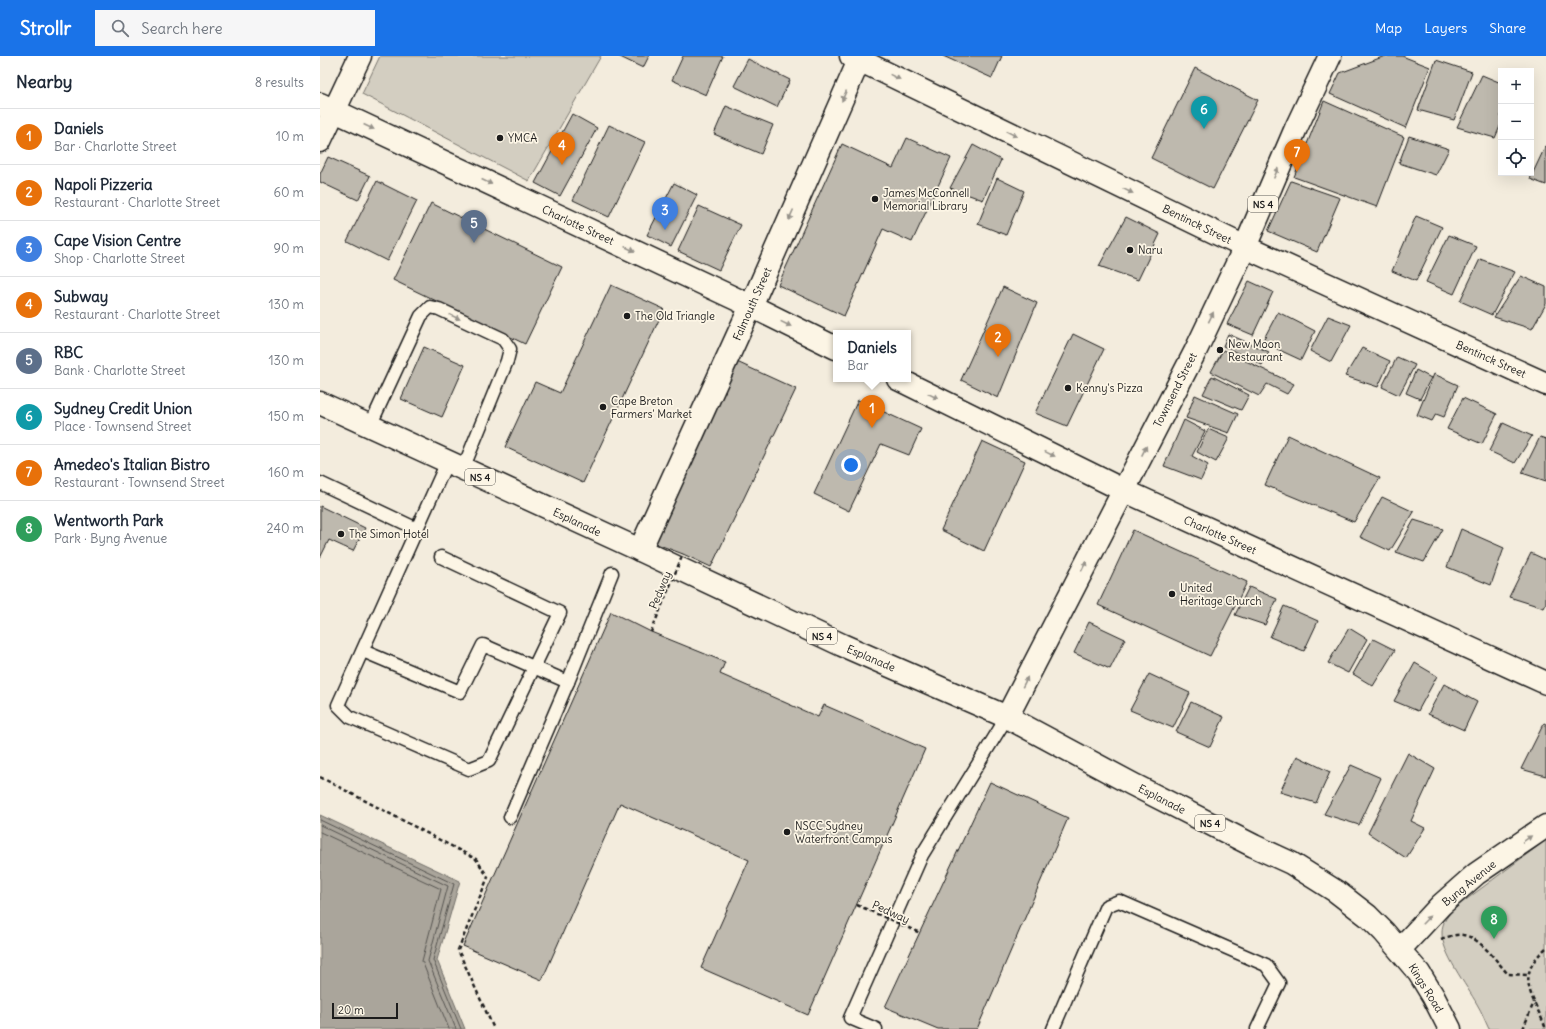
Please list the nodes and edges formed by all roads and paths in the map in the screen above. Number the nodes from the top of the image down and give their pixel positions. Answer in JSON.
{"nodes":[{"id":1,"x":360,"y":56,"type":"edge"},
{"id":2,"x":1330,"y":56,"type":"edge"},
{"id":3,"x":857,"y":57,"type":"edge"},
{"id":4,"x":327,"y":107,"type":"edge"},
{"id":5,"x":320,"y":141,"type":"edge"},
{"id":6,"x":1245,"y":247,"type":"junction"},
{"id":7,"x":751,"y":306,"type":"junction"},
{"id":8,"x":833,"y":347,"type":"edge"},
{"id":9,"x":904,"y":382,"type":"edge"},
{"id":10,"x":1546,"y":384,"type":"edge"},
{"id":11,"x":320,"y":403,"type":"edge"},
{"id":12,"x":370,"y":426,"type":"junction"},
{"id":13,"x":455,"y":466,"type":"junction"},
{"id":14,"x":320,"y":483,"type":"edge"},
{"id":15,"x":1123,"y":490,"type":"junction"},
{"id":16,"x":417,"y":529,"type":"junction"},
{"id":17,"x":640,"y":550,"type":"junction"},
{"id":18,"x":683,"y":554,"type":"dead end"},
{"id":19,"x":441,"y":557,"type":"dead end"},
{"id":20,"x":612,"y":573,"type":"dead end"},
{"id":21,"x":651,"y":632,"type":"dead end"},
{"id":22,"x":363,"y":651,"type":"junction"},
{"id":23,"x":534,"y":667,"type":"junction"},
{"id":24,"x":568,"y":682,"type":"junction"},
{"id":25,"x":1546,"y":683,"type":"edge"},
{"id":26,"x":1007,"y":717,"type":"junction"},
{"id":27,"x":320,"y":777,"type":"edge"},
{"id":28,"x":510,"y":817,"type":"dead end"},
{"id":29,"x":1546,"y":826,"type":"edge"},
{"id":30,"x":856,"y":905,"type":"dead end"},
{"id":31,"x":920,"y":933,"type":"dead end"},
{"id":32,"x":1435,"y":940,"type":"dead end"},
{"id":33,"x":1546,"y":948,"type":"edge"},
{"id":34,"x":1400,"y":949,"type":"junction"},
{"id":35,"x":1528,"y":975,"type":"junction"},
{"id":36,"x":1534,"y":1002,"type":"junction"},
{"id":37,"x":494,"y":1029,"type":"edge"},
{"id":38,"x":876,"y":1029,"type":"edge"},
{"id":39,"x":1054,"y":1029,"type":"edge"},
{"id":40,"x":1257,"y":1029,"type":"edge"},
{"id":41,"x":1450,"y":1029,"type":"edge"},
{"id":42,"x":1523,"y":1029,"type":"edge"},
{"id":43,"x":1546,"y":1029,"type":"edge"}],
"edges":[{"from":1,"to":4,"type":"street"},
{"from":6,"to":2,"type":"street","name":"Townsend Street","number":"NS 4","one_way":true},
{"from":3,"to":6,"type":"street","name":"Bentinck Street","one_way":true},
{"from":3,"to":7,"type":"street","name":"Falmouth Street","one_way":true},
{"from":4,"to":5,"type":"street"},
{"from":4,"to":7,"type":"street","name":"Charlotte Street","one_way":true},
{"from":6,"to":10,"type":"street","name":"Bentinck Street"},
{"from":15,"to":6,"type":"street","name":"Townsend Street","number":"NS 4","one_way":true},
{"from":7,"to":8,"type":"street","name":"Charlotte Street","one_way":true},
{"from":7,"to":17,"type":"street","name":"Falmouth Street"},
{"from":9,"to":15,"type":"street","name":"Charlotte Street","one_way":true},
{"from":11,"to":12,"type":"street","name":"Esplanade","number":"NS 4"},
{"from":12,"to":13,"type":"street","name":"Esplanade","number":"NS 4"},
{"from":12,"to":13,"type":"lane","one_way":true},
{"from":13,"to":16,"type":"lane"},
{"from":13,"to":17,"type":"street","name":"Esplanade","number":"NS 4"},
{"from":14,"to":16,"type":"lane"},
{"from":15,"to":25,"type":"street","name":"Charlotte Street"},
{"from":26,"to":15,"type":"street","name":"Townsend Street","number":"NS 4","one_way":true},
{"from":16,"to":22,"type":"lane"},
{"from":17,"to":26,"type":"street","name":"Esplanade","number":"NS 4"},
{"from":18,"to":21,"type":"path","name":"Pedway","bridge":true},
{"from":19,"to":23,"type":"lane"},
{"from":20,"to":24,"type":"lane"},
{"from":22,"to":23,"type":"lane"},
{"from":22,"to":23,"type":"lane"},
{"from":23,"to":24,"type":"lane"},
{"from":24,"to":28,"type":"lane"},
{"from":26,"to":34,"type":"street","name":"Esplanade","number":"NS 4"},
{"from":26,"to":38,"type":"lane"},
{"from":27,"to":37,"type":"path"},
{"from":34,"to":29,"type":"street","name":"Byng Avenue","one_way":true},
{"from":30,"to":31,"type":"path","name":"Pedway","bridge":true},
{"from":32,"to":35,"type":"path"},
{"from":33,"to":35,"type":"path"},
{"from":34,"to":41,"type":"street","name":"Kings Road","number":"NS 4"},
{"from":35,"to":36,"type":"path"},
{"from":36,"to":42,"type":"path"},
{"from":36,"to":43,"type":"path"},
{"from":39,"to":40,"type":"lane"}]}
